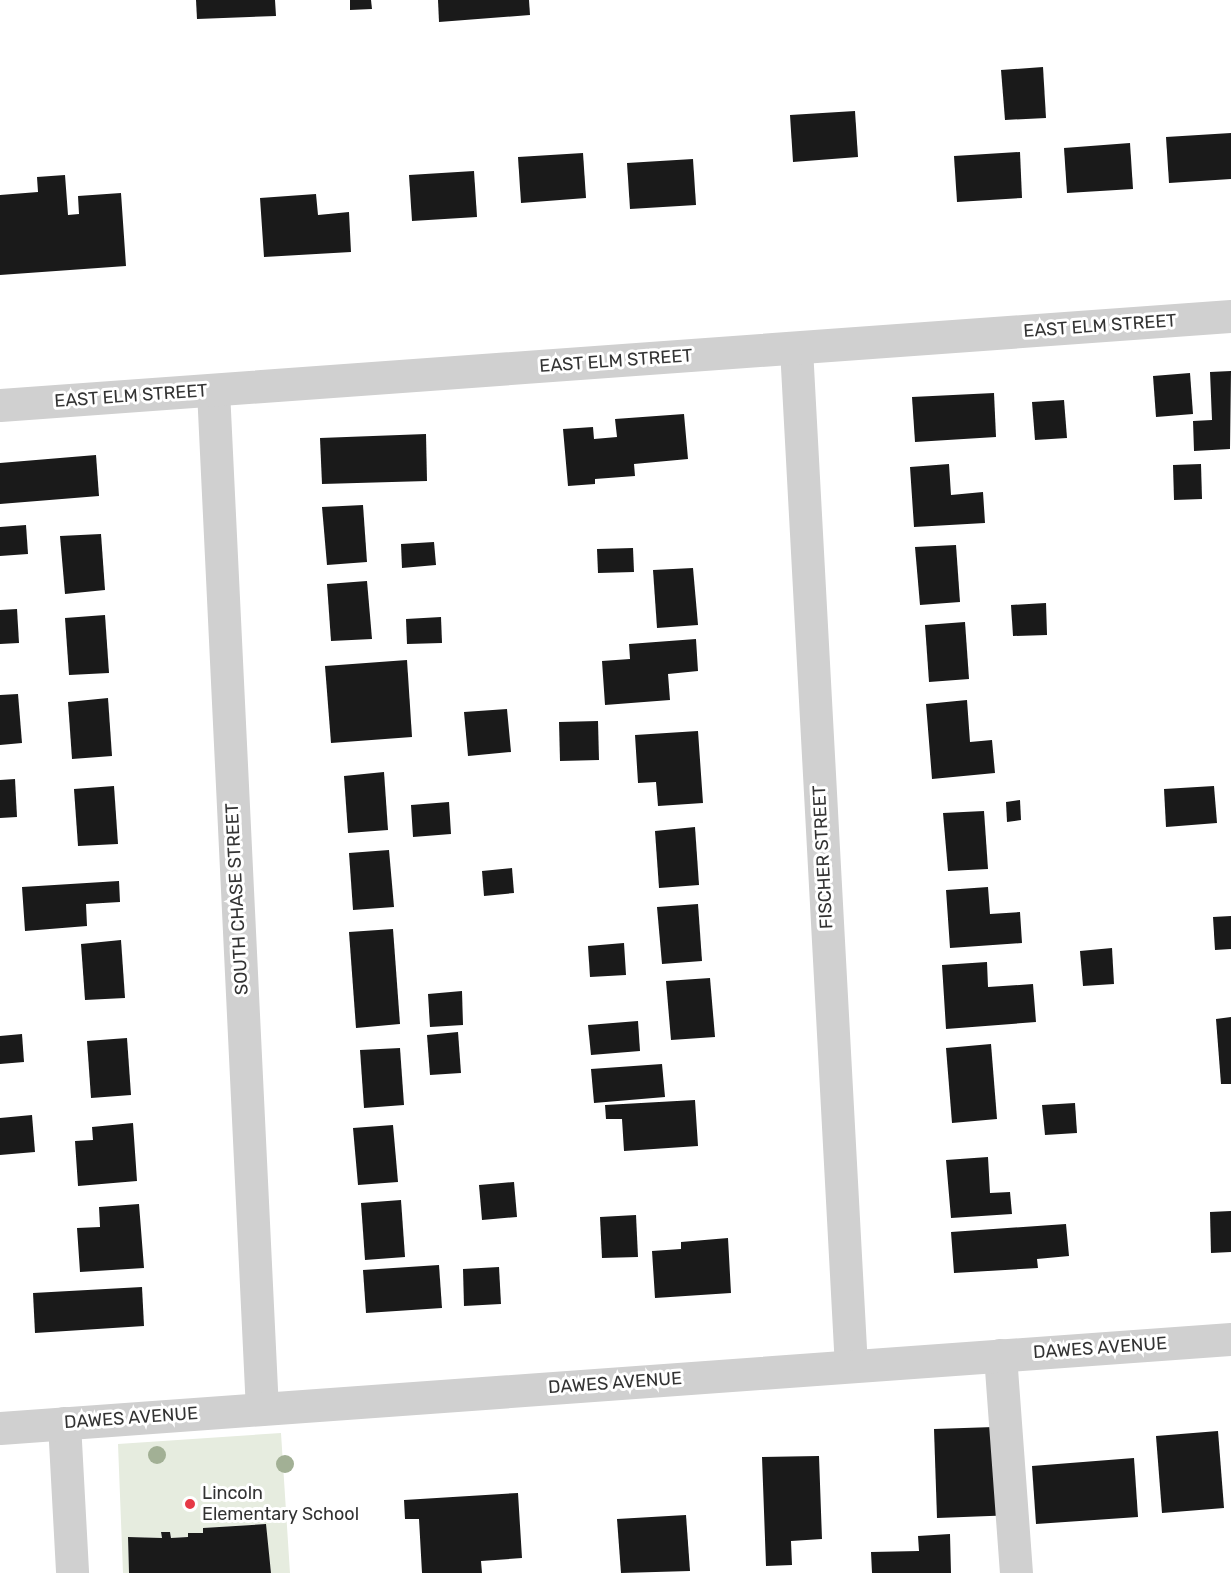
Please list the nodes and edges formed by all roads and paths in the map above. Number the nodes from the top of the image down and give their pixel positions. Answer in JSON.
{"nodes":[{"id":1,"x":1231,"y":316,"type":"edge"},
{"id":2,"x":796,"y":348,"type":"junction"},
{"id":3,"x":213,"y":390,"type":"junction"},
{"id":4,"x":0,"y":405,"type":"edge"},
{"id":5,"x":1231,"y":1338,"type":"edge"},
{"id":6,"x":1000,"y":1355,"type":"junction"},
{"id":7,"x":851,"y":1366,"type":"junction"},
{"id":8,"x":262,"y":1408,"type":"junction"},
{"id":9,"x":64,"y":1423,"type":"junction"},
{"id":10,"x":0,"y":1428,"type":"edge"},
{"id":11,"x":72,"y":1573,"type":"edge"},
{"id":12,"x":1016,"y":1573,"type":"edge"}],
"edges":[{"from":1,"to":2,"type":"street","name":"EAST ELM STREET"},
{"from":2,"to":3,"type":"street","name":"EAST ELM STREET"},
{"from":2,"to":7,"type":"street","name":"FISCHER STREET"},
{"from":3,"to":4,"type":"street","name":"EAST ELM STREET"},
{"from":3,"to":8,"type":"street","name":"SOUTH CHASE STREET"},
{"from":5,"to":6,"type":"street","name":"DAWES AVENUE"},
{"from":6,"to":7,"type":"street","name":"DAWES AVENUE"},
{"from":6,"to":12,"type":"street"},
{"from":7,"to":8,"type":"street","name":"DAWES AVENUE"},
{"from":8,"to":9,"type":"street","name":"DAWES AVENUE"},
{"from":9,"to":10,"type":"street","name":"DAWES AVENUE"},
{"from":9,"to":11,"type":"street"}]}
